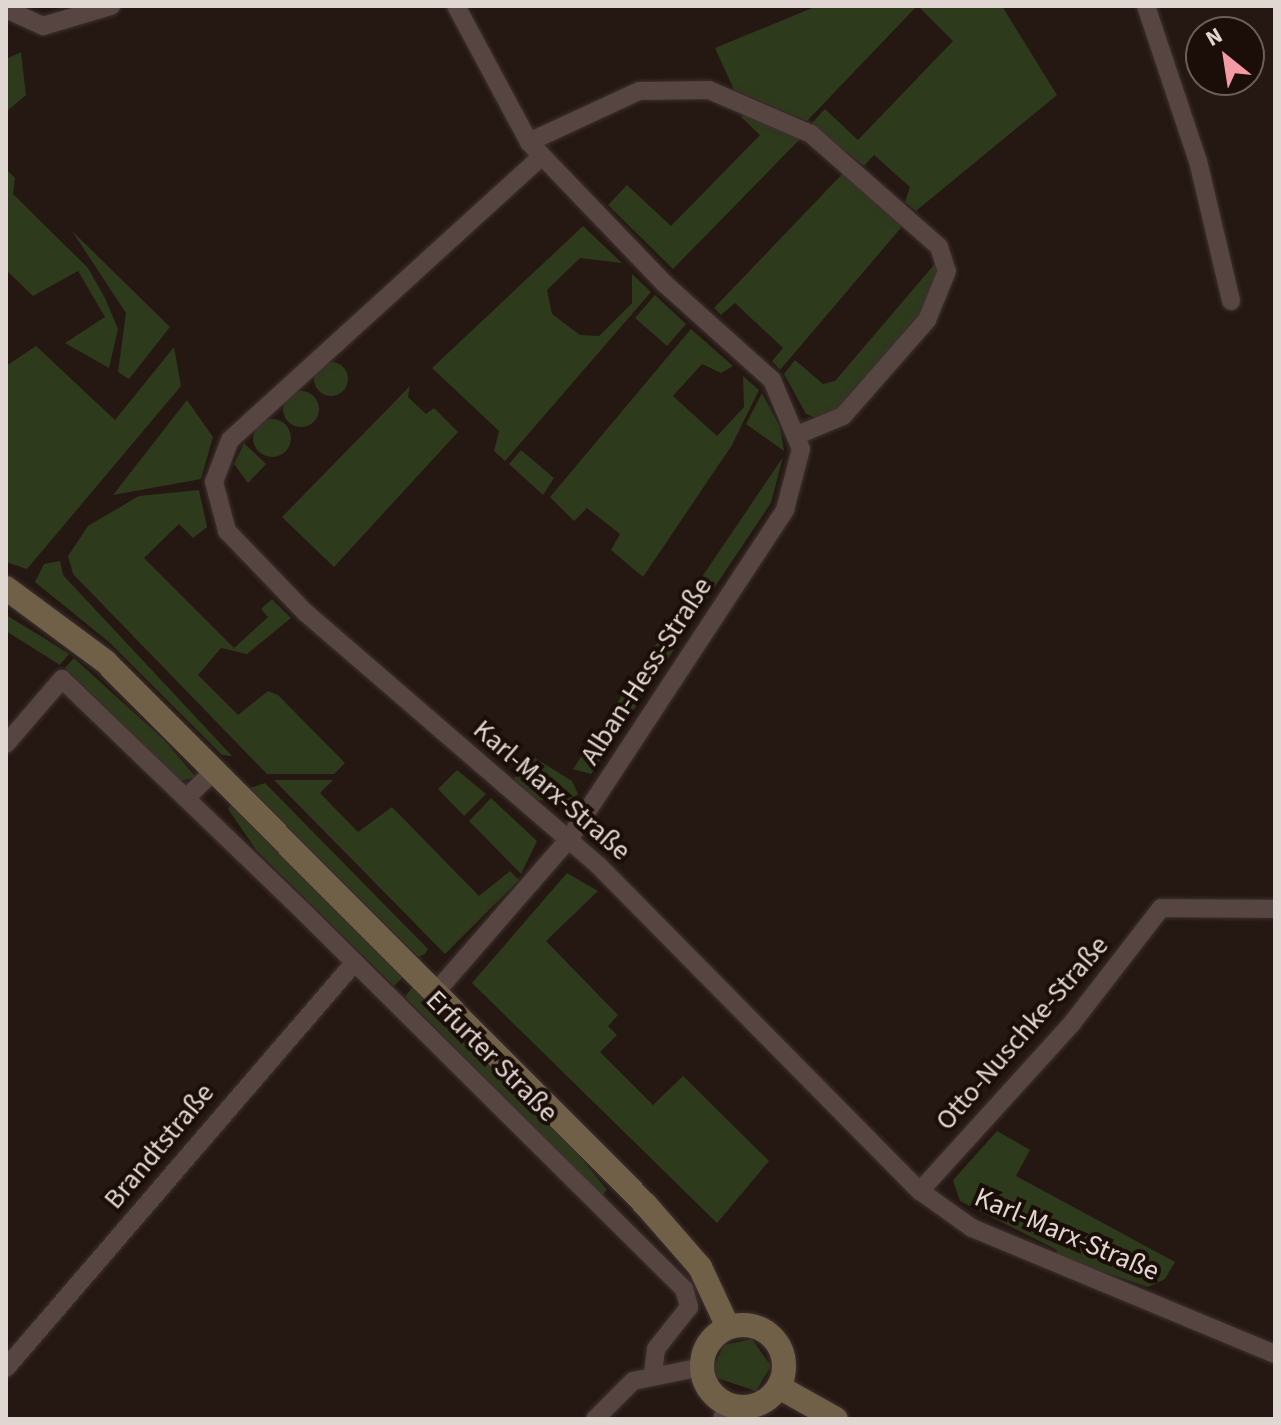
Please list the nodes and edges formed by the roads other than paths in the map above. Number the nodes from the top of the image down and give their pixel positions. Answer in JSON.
{"nodes":[{"id":1,"x":111,"y":6,"type":"edge"},
{"id":2,"x":456,"y":6,"type":"edge"},
{"id":3,"x":1146,"y":6,"type":"edge"},
{"id":4,"x":6,"y":9,"type":"edge"},
{"id":5,"x":535,"y":150,"type":"junction"},
{"id":6,"x":1231,"y":301,"type":"dead end"},
{"id":7,"x":800,"y":434,"type":"junction"},
{"id":8,"x":6,"y":588,"type":"edge"},
{"id":9,"x":6,"y":744,"type":"edge"},
{"id":10,"x":214,"y":771,"type":"junction"},
{"id":11,"x":186,"y":798,"type":"junction"},
{"id":12,"x":569,"y":839,"type":"junction"},
{"id":13,"x":1275,"y":909,"type":"edge"},
{"id":14,"x":355,"y":962,"type":"junction"},
{"id":15,"x":435,"y":993,"type":"junction"},
{"id":16,"x":920,"y":1191,"type":"junction"},
{"id":17,"x":728,"y":1327,"type":"junction"},
{"id":18,"x":1275,"y":1354,"type":"edge"},
{"id":19,"x":702,"y":1367,"type":"junction"},
{"id":20,"x":6,"y":1368,"type":"edge"},
{"id":21,"x":653,"y":1373,"type":"junction"},
{"id":22,"x":779,"y":1387,"type":"junction"},
{"id":23,"x":725,"y":1412,"type":"edge"},
{"id":24,"x":595,"y":1419,"type":"edge"},
{"id":25,"x":836,"y":1419,"type":"edge"}],
"edges":[{"from":1,"to":4,"type":"street"},
{"from":2,"to":5,"type":"street"},
{"from":3,"to":6,"type":"street"},
{"from":5,"to":7,"type":"street"},
{"from":5,"to":7,"type":"street"},
{"from":5,"to":12,"type":"street","name":"Karl-Marx-Straße"},
{"from":7,"to":12,"type":"street","name":"Alban-Hess-Straße"},
{"from":8,"to":10,"type":"main road","name":"Erfurter Straße"},
{"from":9,"to":11,"type":"street","name":"Erfurter Straße"},
{"from":10,"to":11,"type":"street"},
{"from":10,"to":15,"type":"main road","name":"Erfurter Straße"},
{"from":11,"to":14,"type":"street","name":"Erfurter Straße"},
{"from":12,"to":15,"type":"street","name":"Alban-Hess-Straße"},
{"from":12,"to":16,"type":"street","name":"Karl-Marx-Straße"},
{"from":13,"to":16,"type":"street","name":"Otto-Nuschke-Straße"},
{"from":14,"to":20,"type":"street","name":"Brandtstraße"},
{"from":14,"to":21,"type":"street","name":"Erfurter Straße"},
{"from":15,"to":17,"type":"main road","name":"Erfurter Straße"},
{"from":16,"to":18,"type":"street","name":"Karl-Marx-Straße"},
{"from":17,"to":19,"type":"main road"},
{"from":17,"to":22,"type":"main road"},
{"from":19,"to":21,"type":"street"},
{"from":19,"to":23,"type":"main road"},
{"from":21,"to":24,"type":"street"},
{"from":22,"to":23,"type":"main road"},
{"from":22,"to":25,"type":"main road"}]}
